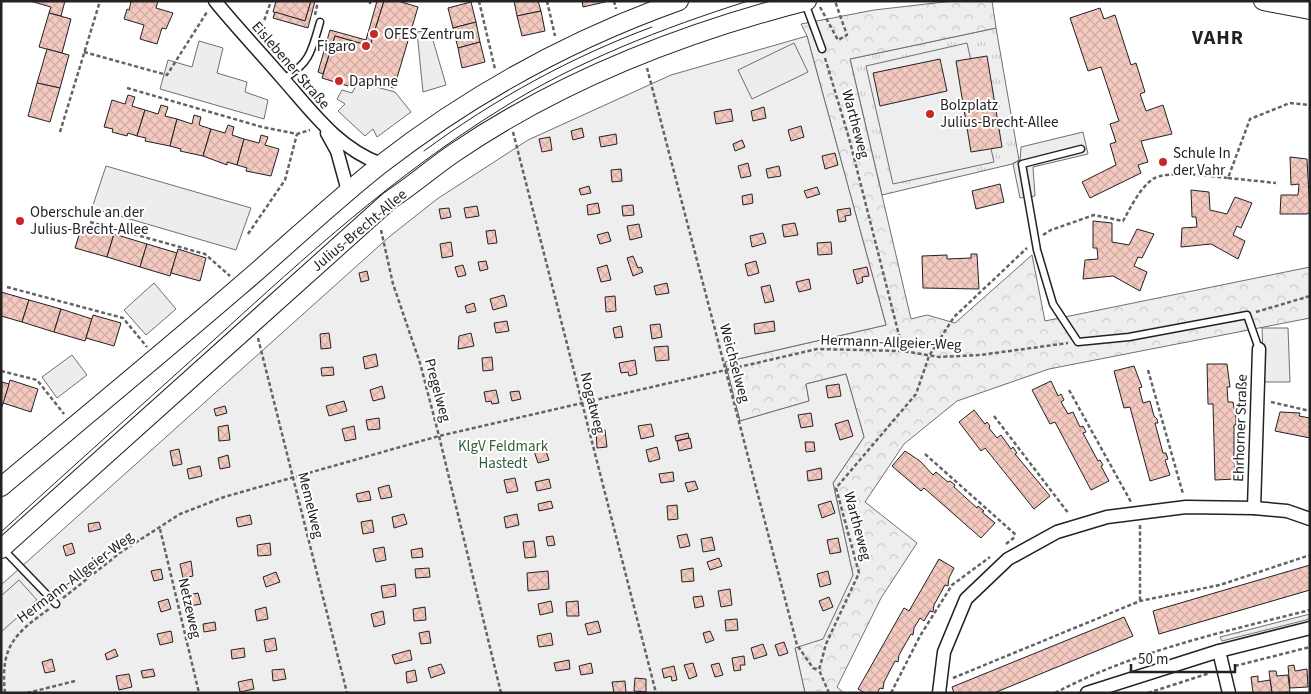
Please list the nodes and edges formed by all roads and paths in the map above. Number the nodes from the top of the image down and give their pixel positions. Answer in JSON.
{"nodes":[{"id":1,"x":100,"y":1,"type":"edge"},
{"id":2,"x":271,"y":1,"type":"edge"},
{"id":3,"x":480,"y":1,"type":"edge"},
{"id":4,"x":547,"y":1,"type":"edge"},
{"id":5,"x":679,"y":1,"type":"edge"},
{"id":6,"x":835,"y":1,"type":"edge"},
{"id":7,"x":1264,"y":1,"type":"edge"},
{"id":8,"x":809,"y":2,"type":"edge"},
{"id":9,"x":212,"y":5,"type":"edge"},
{"id":10,"x":1310,"y":10,"type":"edge"},
{"id":11,"x":320,"y":22,"type":"dead end"},
{"id":12,"x":246,"y":37,"type":"junction"},
{"id":13,"x":822,"y":50,"type":"joint"},
{"id":14,"x":84,"y":52,"type":"junction"},
{"id":15,"x":558,"y":54,"type":"junction"},
{"id":16,"x":642,"y":54,"type":"junction"},
{"id":17,"x":283,"y":79,"type":"junction"},
{"id":18,"x":499,"y":85,"type":"junction"},
{"id":19,"x":127,"y":88,"type":"dead end"},
{"id":20,"x":1310,"y":105,"type":"edge"},
{"id":21,"x":510,"y":119,"type":"junction"},
{"id":22,"x":324,"y":127,"type":"junction"},
{"id":23,"x":60,"y":132,"type":"dead end"},
{"id":24,"x":298,"y":134,"type":"junction"},
{"id":25,"x":1081,"y":149,"type":"dead end"},
{"id":26,"x":381,"y":164,"type":"junction"},
{"id":27,"x":1228,"y":178,"type":"junction"},
{"id":28,"x":1276,"y":183,"type":"dead end"},
{"id":29,"x":348,"y":191,"type":"junction"},
{"id":30,"x":377,"y":212,"type":"junction"},
{"id":31,"x":90,"y":222,"type":"dead end"},
{"id":32,"x":248,"y":234,"type":"dead end"},
{"id":33,"x":1035,"y":241,"type":"junction"},
{"id":34,"x":240,"y":286,"type":"junction"},
{"id":35,"x":7,"y":287,"type":"dead end"},
{"id":36,"x":1310,"y":296,"type":"edge"},
{"id":37,"x":1247,"y":315,"type":"junction"},
{"id":38,"x":253,"y":322,"type":"junction"},
{"id":39,"x":1078,"y":342,"type":"junction"},
{"id":40,"x":1259,"y":349,"type":"joint"},
{"id":41,"x":904,"y":351,"type":"junction"},
{"id":42,"x":929,"y":356,"type":"junction"},
{"id":43,"x":156,"y":358,"type":"junction"},
{"id":44,"x":725,"y":370,"type":"junction"},
{"id":45,"x":1148,"y":370,"type":"dead end"},
{"id":46,"x":1,"y":371,"type":"edge"},
{"id":47,"x":1068,"y":390,"type":"dead end"},
{"id":48,"x":1257,"y":399,"type":"junction"},
{"id":49,"x":582,"y":405,"type":"junction"},
{"id":50,"x":1310,"y":411,"type":"edge"},
{"id":51,"x":994,"y":416,"type":"dead end"},
{"id":52,"x":74,"y":427,"type":"junction"},
{"id":53,"x":439,"y":436,"type":"junction"},
{"id":54,"x":925,"y":454,"type":"dead end"},
{"id":55,"x":293,"y":478,"type":"junction"},
{"id":56,"x":1,"y":487,"type":"edge"},
{"id":57,"x":1186,"y":507,"type":"junction"},
{"id":58,"x":1254,"y":508,"type":"junction"},
{"id":59,"x":1138,"y":512,"type":"junction"},
{"id":60,"x":1310,"y":519,"type":"edge"},
{"id":61,"x":1078,"y":526,"type":"junction"},
{"id":62,"x":160,"y":528,"type":"junction"},
{"id":63,"x":1016,"y":536,"type":"junction"},
{"id":64,"x":1002,"y":547,"type":"dead end"},
{"id":65,"x":1028,"y":547,"type":"junction"},
{"id":66,"x":2,"y":548,"type":"edge"},
{"id":67,"x":995,"y":552,"type":"dead end"},
{"id":68,"x":1310,"y":555,"type":"edge"},
{"id":69,"x":1140,"y":602,"type":"junction"},
{"id":70,"x":56,"y":604,"type":"junction"},
{"id":71,"x":1310,"y":610,"type":"edge"},
{"id":72,"x":1310,"y":628,"type":"edge"},
{"id":73,"x":1219,"y":652,"type":"junction"},
{"id":74,"x":819,"y":670,"type":"junction"},
{"id":75,"x":75,"y":680,"type":"dead end"},
{"id":76,"x":939,"y":688,"type":"edge"},
{"id":77,"x":4,"y":693,"type":"edge"},
{"id":78,"x":27,"y":693,"type":"edge"},
{"id":79,"x":199,"y":693,"type":"edge"},
{"id":80,"x":346,"y":693,"type":"edge"},
{"id":81,"x":502,"y":693,"type":"edge"},
{"id":82,"x":656,"y":693,"type":"edge"},
{"id":83,"x":829,"y":693,"type":"edge"},
{"id":84,"x":891,"y":693,"type":"edge"},
{"id":85,"x":1055,"y":693,"type":"edge"},
{"id":86,"x":1087,"y":693,"type":"edge"},
{"id":87,"x":1229,"y":693,"type":"edge"}],
"edges":[{"from":1,"to":14,"type":"path"},
{"from":2,"to":12,"type":"path"},
{"from":3,"to":18,"type":"path"},
{"from":4,"to":15,"type":"path"},
{"from":5,"to":15,"type":"main road"},
{"from":6,"to":8,"type":"path"},
{"from":7,"to":10,"type":"main road"},
{"from":8,"to":13,"type":"lane"},
{"from":8,"to":16,"type":"main road","name":"Julius-Brecht-Allee"},
{"from":9,"to":12,"type":"street","name":"Eislebener Straße"},
{"from":9,"to":14,"type":"path"},
{"from":11,"to":17,"type":"lane"},
{"from":12,"to":17,"type":"street","name":"Eislebener Straße"},
{"from":13,"to":41,"type":"path","name":"Wartheweg"},
{"from":14,"to":23,"type":"path"},
{"from":15,"to":18,"type":"main road"},
{"from":16,"to":21,"type":"main road","name":"Julius-Brecht-Allee"},
{"from":16,"to":44,"type":"path","name":"Weichselweg"},
{"from":17,"to":22,"type":"street","name":"Eislebener Straße"},
{"from":18,"to":26,"type":"main road"},
{"from":19,"to":24,"type":"path"},
{"from":20,"to":27,"type":"path"},
{"from":21,"to":30,"type":"main road","name":"Julius-Brecht-Allee"},
{"from":21,"to":49,"type":"path","name":"Nogatweg"},
{"from":22,"to":24,"type":"path"},
{"from":22,"to":26,"type":"street","name":"Eislebener Straße"},
{"from":22,"to":29,"type":"street","name":"Eislebener Straße"},
{"from":24,"to":32,"type":"path"},
{"from":25,"to":33,"type":"lane"},
{"from":26,"to":29,"type":"main road"},
{"from":27,"to":28,"type":"path"},
{"from":27,"to":33,"type":"path"},
{"from":29,"to":34,"type":"main road"},
{"from":30,"to":38,"type":"main road","name":"Julius-Brecht-Allee"},
{"from":30,"to":53,"type":"path","name":"Pregelweg"},
{"from":31,"to":34,"type":"path"},
{"from":33,"to":39,"type":"lane"},
{"from":33,"to":42,"type":"path"},
{"from":34,"to":43,"type":"main road"},
{"from":35,"to":43,"type":"path"},
{"from":36,"to":37,"type":"path"},
{"from":37,"to":39,"type":"lane"},
{"from":37,"to":40,"type":"lane"},
{"from":38,"to":55,"type":"path","name":"Memelweg"},
{"from":38,"to":66,"type":"main road","name":"Julius-Brecht-Allee"},
{"from":39,"to":42,"type":"path","name":"Hermann-Allgeier-Weg"},
{"from":40,"to":48,"type":"street","name":"Ehrhorner Straße"},
{"from":41,"to":42,"type":"path","name":"Hermann-Allgeier-Weg"},
{"from":41,"to":44,"type":"path","name":"Hermann-Allgeier-Weg"},
{"from":42,"to":74,"type":"path","name":"Wartheweg"},
{"from":43,"to":52,"type":"main road"},
{"from":44,"to":49,"type":"path","name":"Hermann-Allgeier-Weg"},
{"from":44,"to":74,"type":"path","name":"Weichselweg"},
{"from":45,"to":57,"type":"path"},
{"from":46,"to":52,"type":"path"},
{"from":47,"to":59,"type":"path"},
{"from":48,"to":50,"type":"path"},
{"from":48,"to":58,"type":"street","name":"Ehrhorner Straße"},
{"from":49,"to":53,"type":"path","name":"Hermann-Allgeier-Weg"},
{"from":49,"to":82,"type":"path","name":"Nogatweg"},
{"from":51,"to":61,"type":"path"},
{"from":52,"to":56,"type":"main road"},
{"from":53,"to":55,"type":"path","name":"Hermann-Allgeier-Weg"},
{"from":53,"to":81,"type":"path","name":"Pregelweg"},
{"from":54,"to":63,"type":"path"},
{"from":55,"to":62,"type":"path","name":"Hermann-Allgeier-Weg"},
{"from":55,"to":80,"type":"path","name":"Memelweg"},
{"from":57,"to":58,"type":"street"},
{"from":57,"to":59,"type":"street"},
{"from":58,"to":60,"type":"street"},
{"from":59,"to":61,"type":"street"},
{"from":59,"to":69,"type":"path"},
{"from":61,"to":65,"type":"street"},
{"from":62,"to":70,"type":"path","name":"Hermann-Allgeier-Weg"},
{"from":62,"to":79,"type":"path","name":"Netzeweg"},
{"from":63,"to":64,"type":"path"},
{"from":63,"to":65,"type":"path"},
{"from":65,"to":76,"type":"street"},
{"from":66,"to":70,"type":"lane"},
{"from":67,"to":84,"type":"path"},
{"from":68,"to":69,"type":"path"},
{"from":69,"to":76,"type":"path"},
{"from":70,"to":77,"type":"path","name":"Hermann-Allgeier-Weg"},
{"from":71,"to":85,"type":"path"},
{"from":72,"to":73,"type":"street"},
{"from":73,"to":86,"type":"street"},
{"from":73,"to":87,"type":"street"},
{"from":74,"to":83,"type":"path"},
{"from":75,"to":78,"type":"path"}]}
